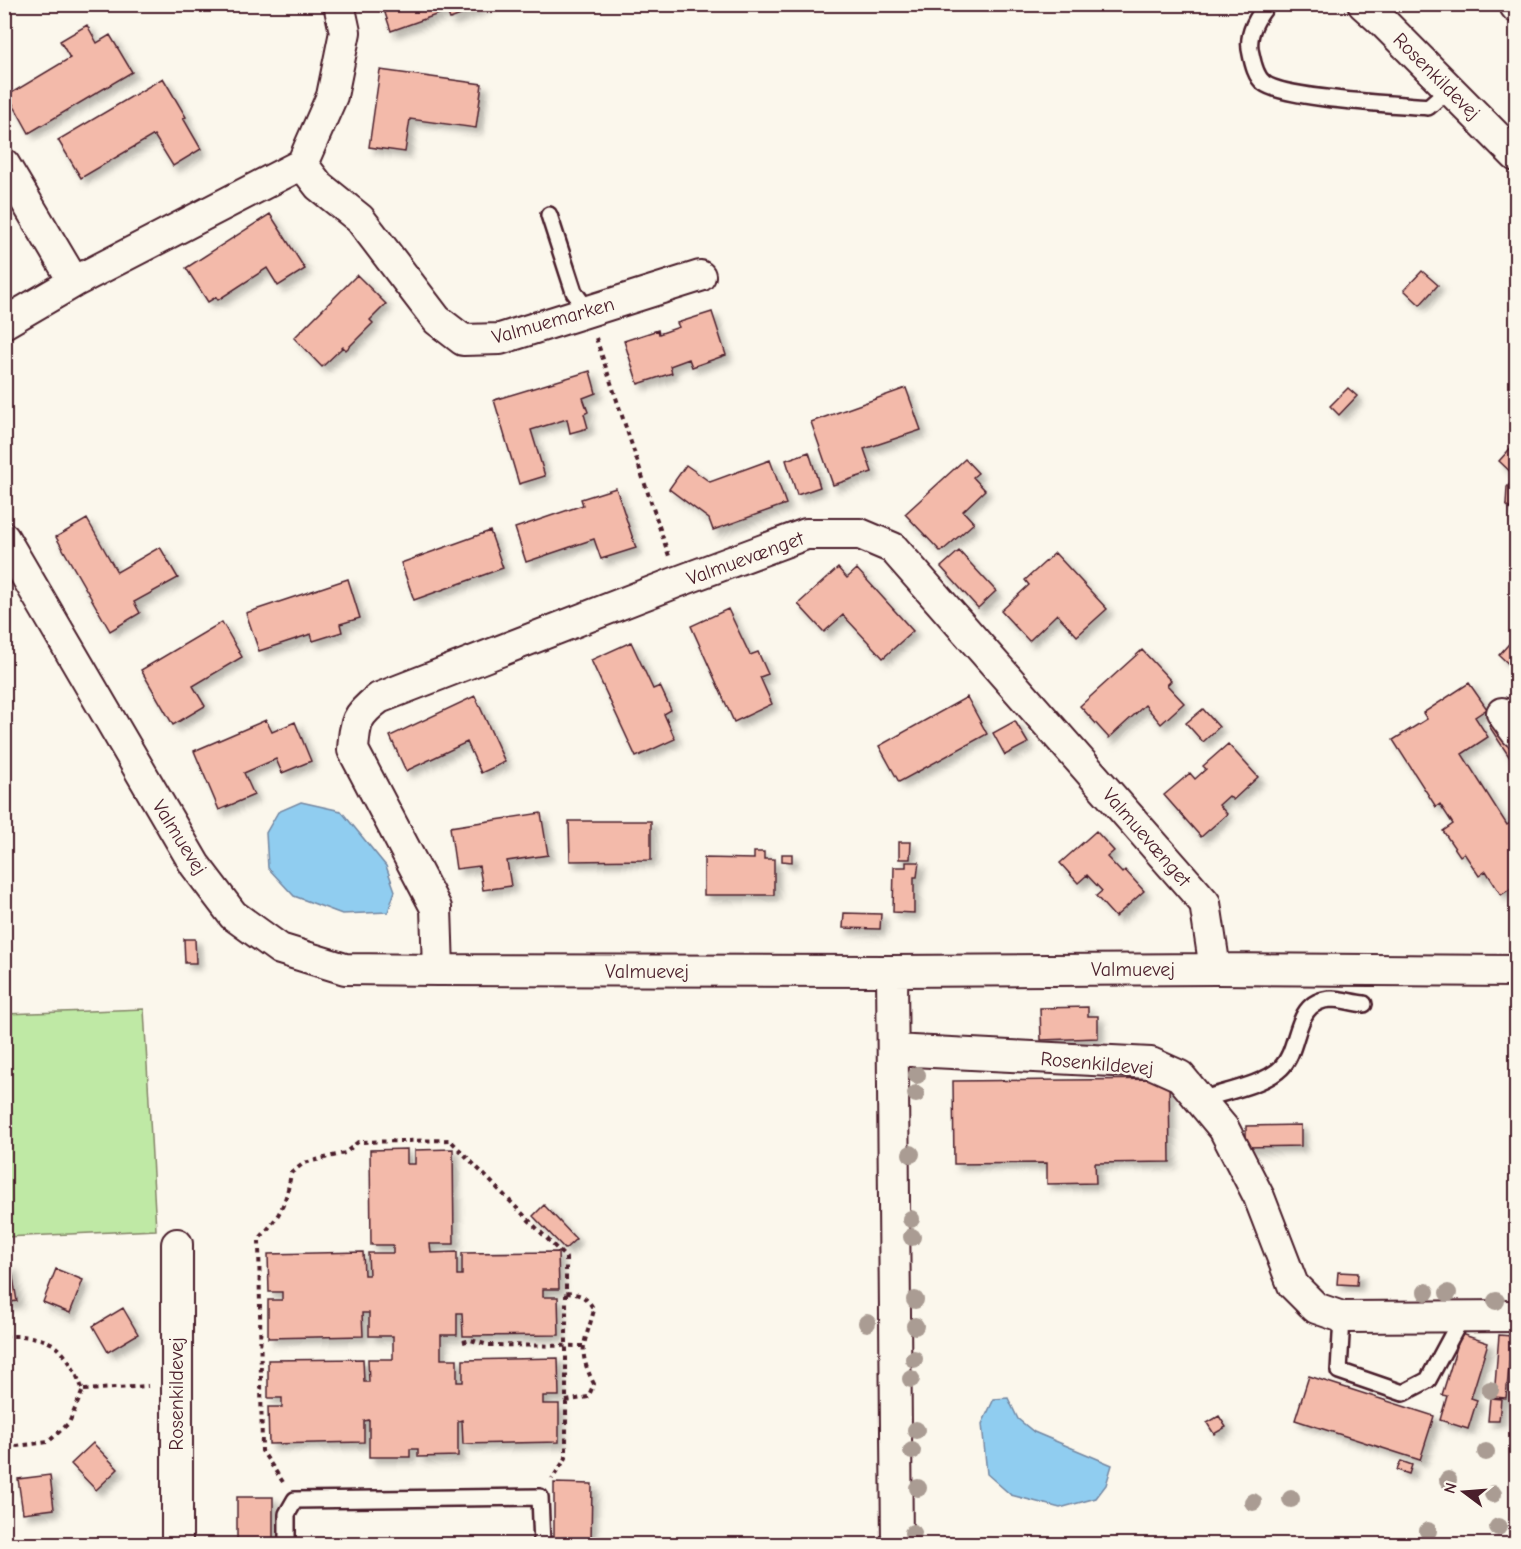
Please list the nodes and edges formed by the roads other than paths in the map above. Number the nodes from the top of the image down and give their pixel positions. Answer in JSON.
{"nodes":[{"id":1,"x":339,"y":4,"type":"edge"},
{"id":2,"x":1268,"y":4,"type":"edge"},
{"id":3,"x":1382,"y":10,"type":"edge"},
{"id":4,"x":1450,"y":88,"type":"junction"},
{"id":5,"x":1516,"y":156,"type":"edge"},
{"id":6,"x":4,"y":164,"type":"edge"},
{"id":7,"x":302,"y":164,"type":"junction"},
{"id":8,"x":549,"y":215,"type":"dead end"},
{"id":9,"x":700,"y":276,"type":"dead end"},
{"id":10,"x":74,"y":282,"type":"junction"},
{"id":11,"x":588,"y":311,"type":"junction"},
{"id":12,"x":4,"y":323,"type":"edge"},
{"id":13,"x":4,"y":538,"type":"edge"},
{"id":14,"x":1215,"y":969,"type":"junction"},
{"id":15,"x":438,"y":970,"type":"junction"},
{"id":16,"x":892,"y":971,"type":"junction"},
{"id":17,"x":1516,"y":971,"type":"edge"},
{"id":18,"x":1364,"y":1004,"type":"dead end"},
{"id":19,"x":893,"y":1050,"type":"junction"},
{"id":20,"x":1200,"y":1100,"type":"junction"},
{"id":21,"x":177,"y":1244,"type":"dead end"},
{"id":22,"x":1516,"y":1316,"type":"edge"},
{"id":23,"x":1342,"y":1317,"type":"junction"},
{"id":24,"x":1462,"y":1317,"type":"junction"},
{"id":25,"x":177,"y":1545,"type":"edge"},
{"id":26,"x":287,"y":1545,"type":"edge"},
{"id":27,"x":542,"y":1545,"type":"edge"},
{"id":28,"x":897,"y":1545,"type":"edge"}],
"edges":[{"from":1,"to":7,"type":"street"},
{"from":2,"to":4,"type":"lane"},
{"from":3,"to":4,"type":"street","name":"Rosenkildevej"},
{"from":4,"to":5,"type":"street","name":"Rosenkildevej"},
{"from":6,"to":10,"type":"street"},
{"from":7,"to":10,"type":"street"},
{"from":7,"to":11,"type":"street","name":"Valmuemarken"},
{"from":8,"to":11,"type":"lane"},
{"from":9,"to":11,"type":"street","name":"Valmuemarken"},
{"from":10,"to":12,"type":"street"},
{"from":13,"to":15,"type":"street","name":"Valmuevej"},
{"from":14,"to":15,"type":"street","name":"Valmuevænget"},
{"from":14,"to":16,"type":"street","name":"Valmuevej"},
{"from":14,"to":17,"type":"street","name":"Valmuevej"},
{"from":15,"to":16,"type":"street","name":"Valmuevej"},
{"from":16,"to":19,"type":"street"},
{"from":18,"to":20,"type":"lane"},
{"from":19,"to":20,"type":"street","name":"Rosenkildevej"},
{"from":19,"to":28,"type":"street"},
{"from":20,"to":23,"type":"street","name":"Rosenkildevej"},
{"from":21,"to":25,"type":"street","name":"Rosenkildevej"},
{"from":22,"to":24,"type":"street","name":"Rosenkildevej"},
{"from":23,"to":24,"type":"street","name":"Rosenkildevej"},
{"from":23,"to":24,"type":"lane"},
{"from":26,"to":27,"type":"lane"}]}
